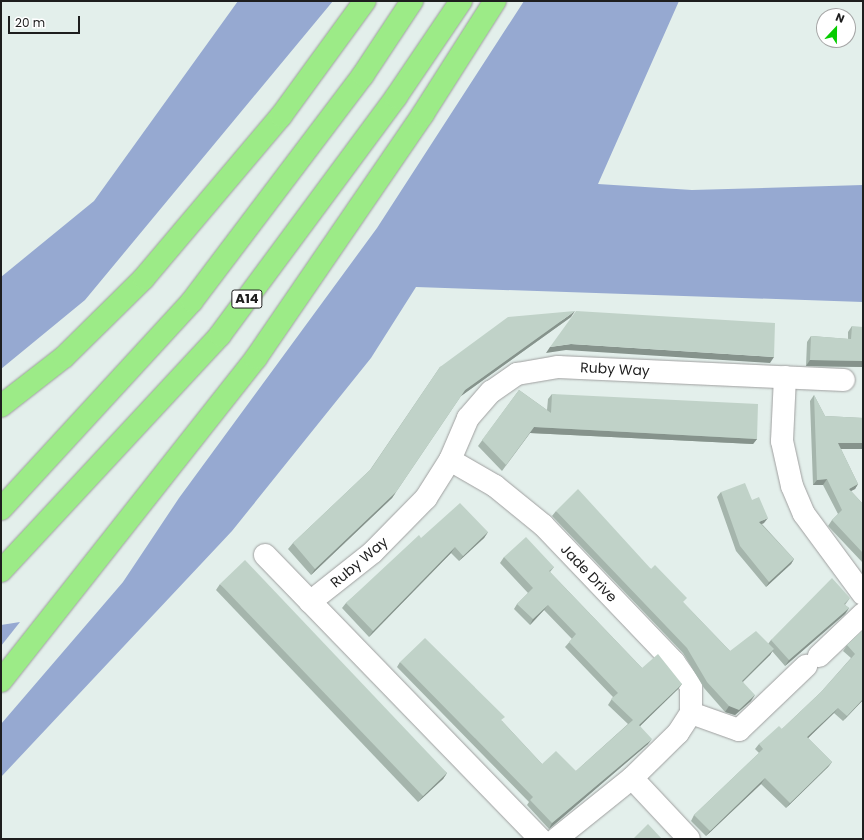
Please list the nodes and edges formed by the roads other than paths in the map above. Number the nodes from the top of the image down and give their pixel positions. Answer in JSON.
{"nodes":[{"id":1,"x":365,"y":1,"type":"edge"},
{"id":2,"x":412,"y":1,"type":"edge"},
{"id":3,"x":461,"y":1,"type":"edge"},
{"id":4,"x":495,"y":1,"type":"edge"},
{"id":5,"x":785,"y":377,"type":"junction"},
{"id":6,"x":844,"y":380,"type":"dead end"},
{"id":7,"x":1,"y":406,"type":"edge"},
{"id":8,"x":450,"y":460,"type":"junction"},
{"id":9,"x":1,"y":509,"type":"edge"},
{"id":10,"x":265,"y":555,"type":"dead end"},
{"id":11,"x":1,"y":571,"type":"edge"},
{"id":12,"x":863,"y":594,"type":"edge"},
{"id":13,"x":310,"y":602,"type":"junction"},
{"id":14,"x":863,"y":614,"type":"edge"},
{"id":15,"x":1,"y":681,"type":"edge"},
{"id":16,"x":691,"y":713,"type":"junction"},
{"id":17,"x":632,"y":778,"type":"junction"},
{"id":18,"x":540,"y":839,"type":"edge"},
{"id":19,"x":556,"y":839,"type":"edge"},
{"id":20,"x":689,"y":839,"type":"edge"}],
"edges":[{"from":1,"to":7,"type":"highway"},
{"from":2,"to":9,"type":"highway"},
{"from":3,"to":11,"type":"highway","number":"A14"},
{"from":4,"to":15,"type":"highway"},
{"from":5,"to":6,"type":"street","name":"Ruby Way"},
{"from":5,"to":8,"type":"street","name":"Ruby Way"},
{"from":5,"to":12,"type":"street"},
{"from":8,"to":13,"type":"street","name":"Ruby Way"},
{"from":8,"to":16,"type":"street","name":"Jade Drive"},
{"from":10,"to":13,"type":"street"},
{"from":13,"to":18,"type":"street"},
{"from":14,"to":16,"type":"street"},
{"from":16,"to":17,"type":"street"},
{"from":17,"to":19,"type":"street"},
{"from":17,"to":20,"type":"street"}]}
